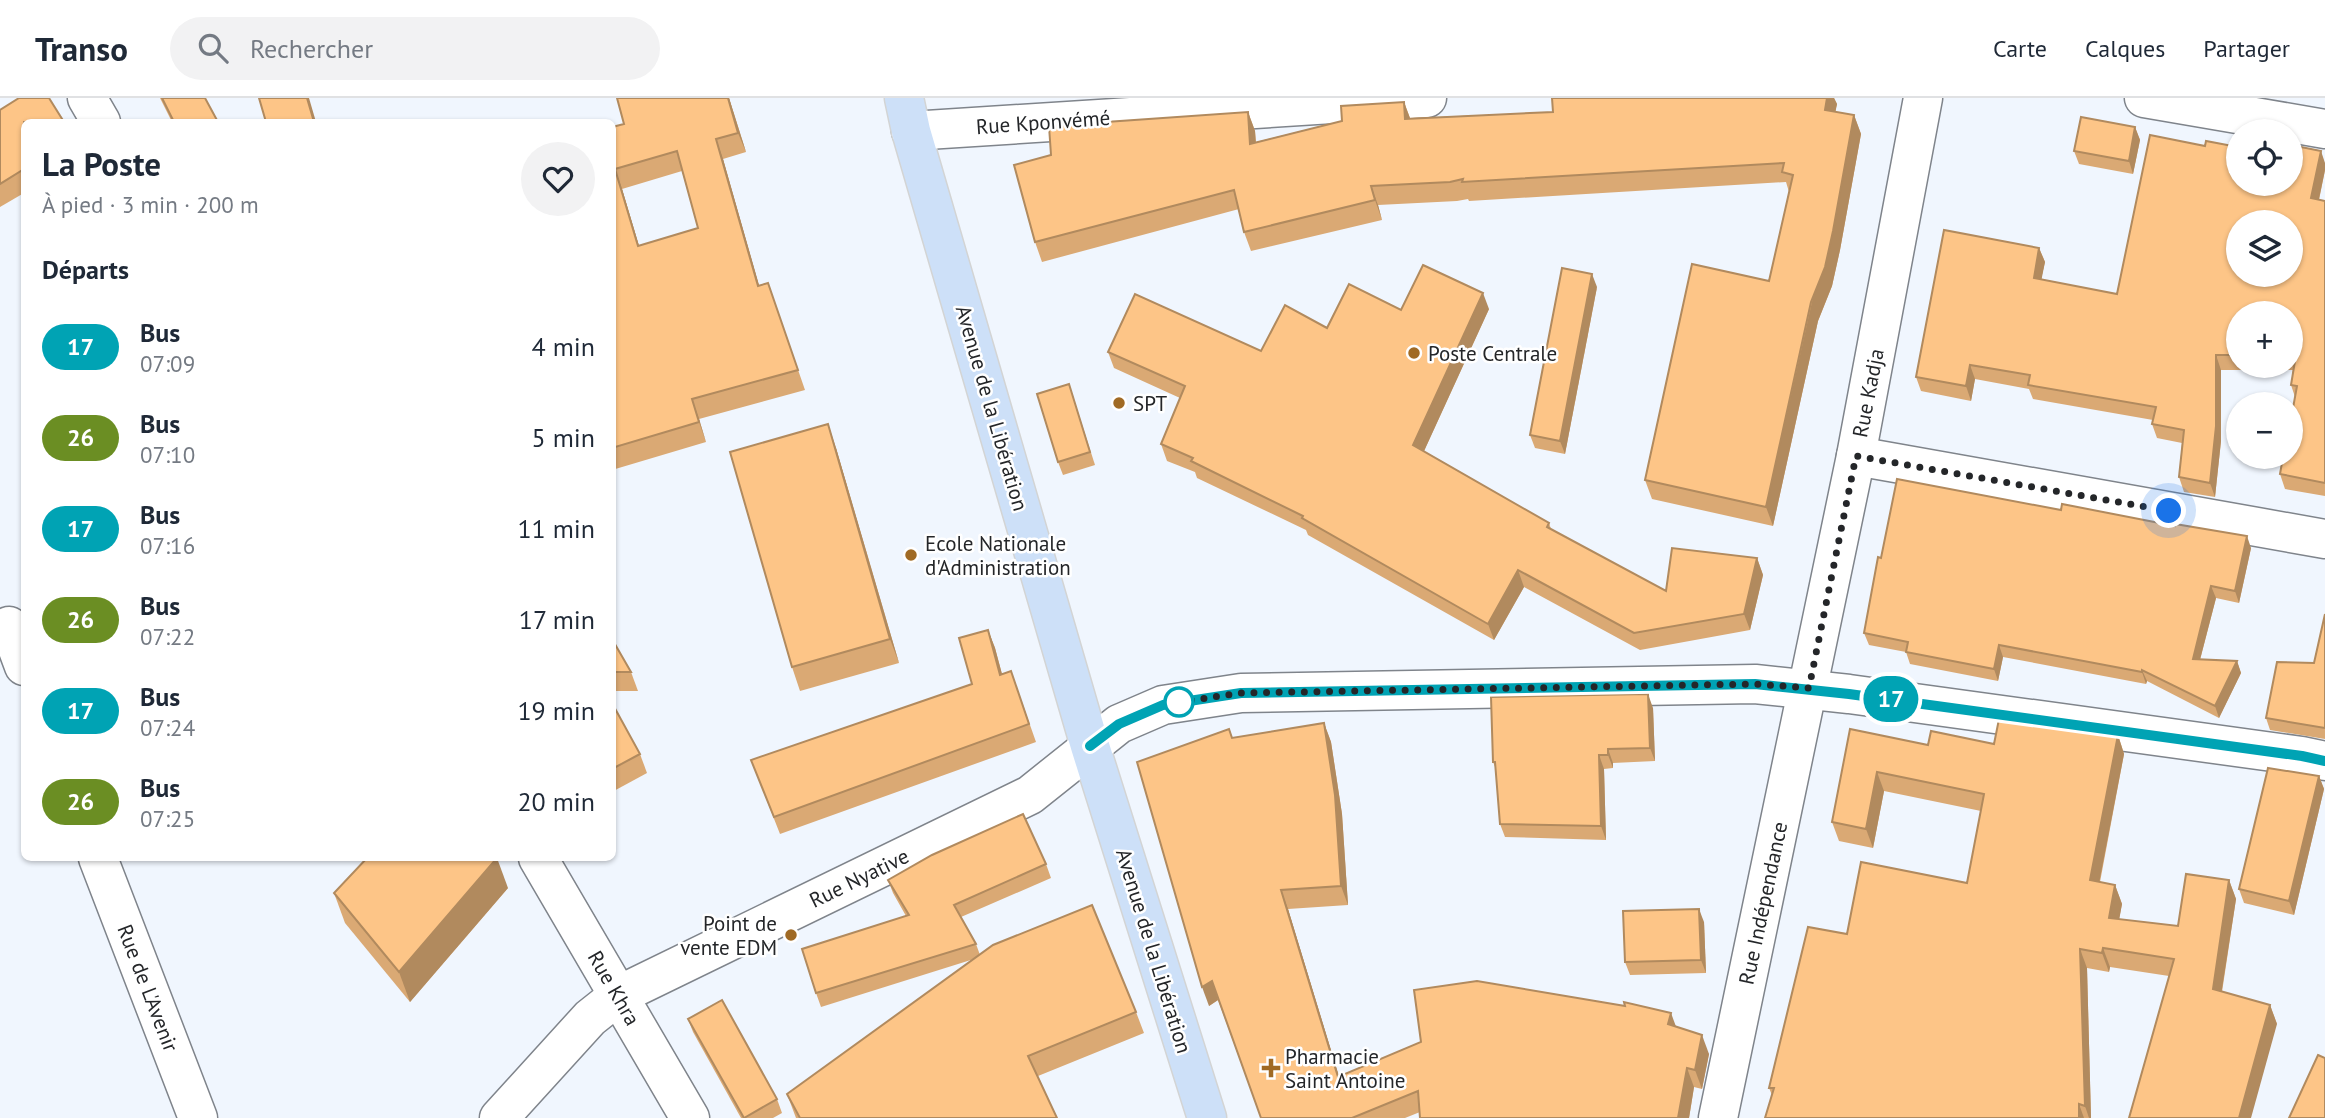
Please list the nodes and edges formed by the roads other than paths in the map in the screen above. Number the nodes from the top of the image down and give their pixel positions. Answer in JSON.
{"nodes":[{"id":1,"x":87,"y":98,"type":"edge"},
{"id":2,"x":1427,"y":98,"type":"edge"},
{"id":3,"x":1923,"y":98,"type":"edge"},
{"id":4,"x":2144,"y":98,"type":"edge"},
{"id":5,"x":908,"y":114,"type":"edge"},
{"id":6,"x":99,"y":119,"type":"edge"},
{"id":7,"x":2325,"y":129,"type":"edge"},
{"id":8,"x":1856,"y":456,"type":"junction"},
{"id":9,"x":2325,"y":539,"type":"edge"},
{"id":10,"x":11,"y":624,"type":"edge"},
{"id":11,"x":21,"y":656,"type":"edge"},
{"id":12,"x":1809,"y":688,"type":"junction"},
{"id":13,"x":1090,"y":746,"type":"junction"},
{"id":14,"x":2325,"y":761,"type":"edge"},
{"id":15,"x":99,"y":861,"type":"edge"},
{"id":16,"x":540,"y":861,"type":"edge"},
{"id":17,"x":619,"y":995,"type":"junction"},
{"id":18,"x":198,"y":1118,"type":"edge"},
{"id":19,"x":499,"y":1118,"type":"edge"},
{"id":20,"x":690,"y":1118,"type":"edge"},
{"id":21,"x":1207,"y":1118,"type":"edge"},
{"id":22,"x":1718,"y":1118,"type":"edge"}],
"edges":[{"from":1,"to":6,"type":"street"},
{"from":2,"to":5,"type":"street","name":"Rue Kponvémé"},
{"from":3,"to":8,"type":"street","name":"Rue Kadja"},
{"from":4,"to":7,"type":"street"},
{"from":5,"to":13,"type":"main road","name":"Avenue de la Libération"},
{"from":8,"to":9,"type":"street"},
{"from":8,"to":12,"type":"street","name":"Rue Kadja"},
{"from":10,"to":11,"type":"street"},
{"from":12,"to":13,"type":"street","name":"Rue Nyative"},
{"from":12,"to":14,"type":"street","name":"Rue Nyative"},
{"from":12,"to":22,"type":"street","name":"Rue Indépendance"},
{"from":13,"to":17,"type":"street","name":"Rue Nyative"},
{"from":13,"to":21,"type":"main road","name":"Avenue de la Libération"},
{"from":15,"to":18,"type":"street","name":"Rue de L'Avenir"},
{"from":16,"to":17,"type":"street","name":"Rue Khra"},
{"from":17,"to":19,"type":"street","name":"Rue Nyative"},
{"from":17,"to":20,"type":"street","name":"Rue Khra"}]}
